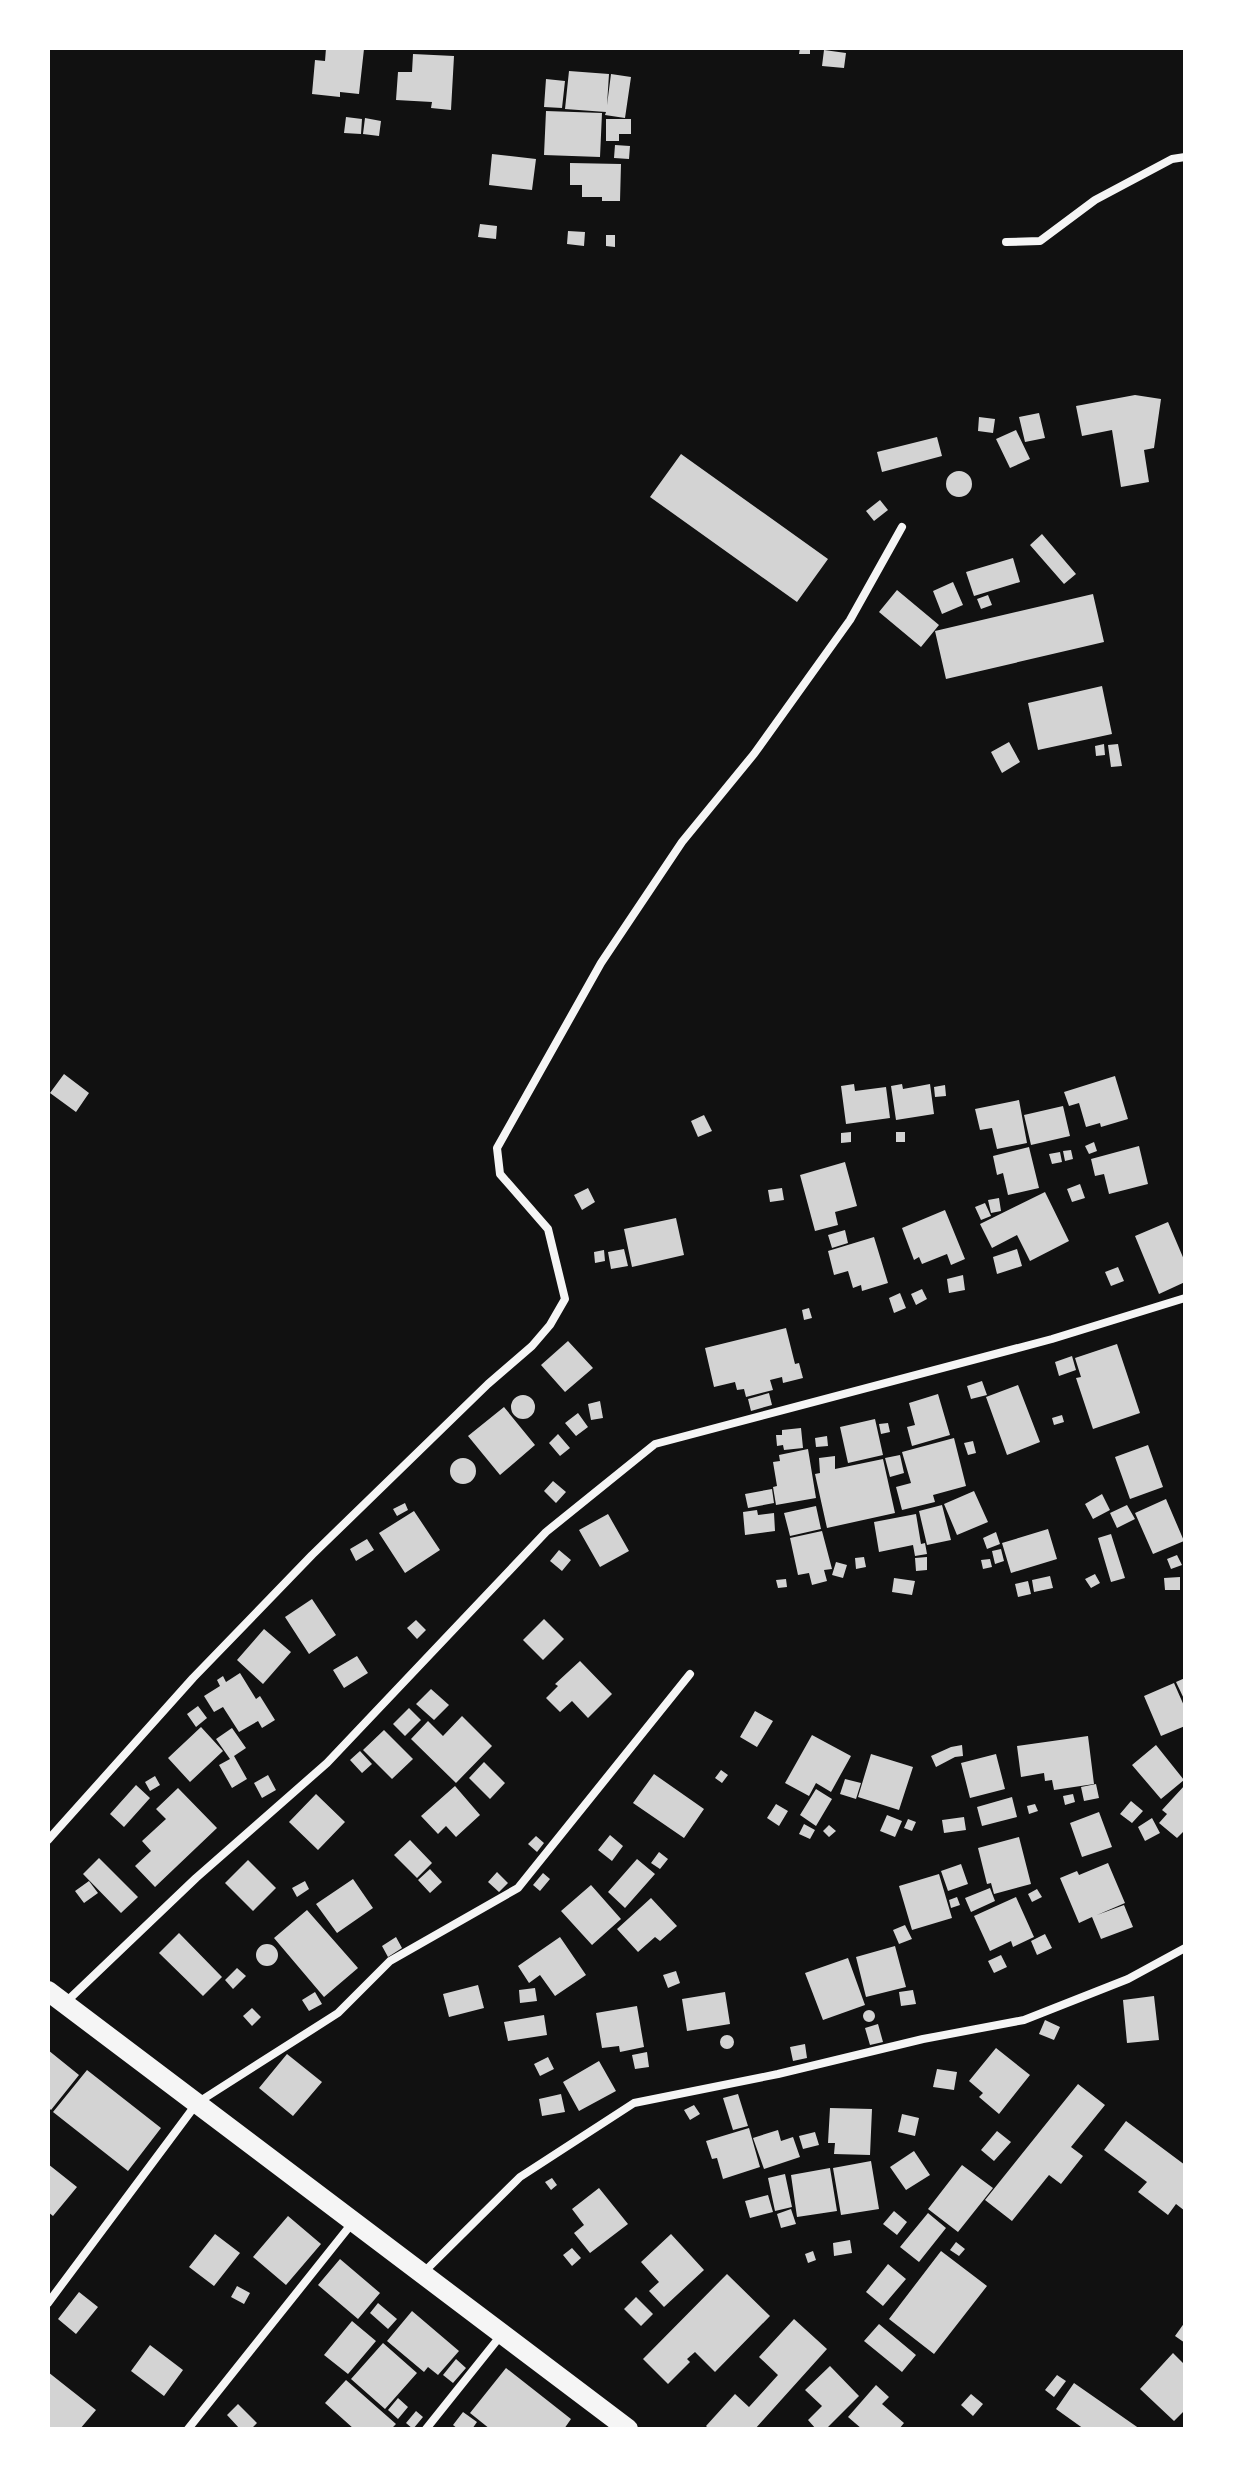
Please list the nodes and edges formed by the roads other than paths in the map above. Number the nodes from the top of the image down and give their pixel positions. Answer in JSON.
{"nodes":[{"id":1,"x":1185,"y":157,"type":"edge"},
{"id":2,"x":1006,"y":242,"type":"dead end"},
{"id":3,"x":902,"y":527,"type":"dead end"},
{"id":4,"x":1185,"y":1298,"type":"edge"},
{"id":5,"x":690,"y":1674,"type":"dead end"},
{"id":6,"x":48,"y":1840,"type":"edge"},
{"id":7,"x":1185,"y":1948,"type":"edge"},
{"id":8,"x":56,"y":1997,"type":"edge"},
{"id":9,"x":197,"y":2103,"type":"junction"},
{"id":10,"x":353,"y":2221,"type":"junction"},
{"id":11,"x":423,"y":2274,"type":"junction"},
{"id":12,"x":48,"y":2303,"type":"edge"},
{"id":13,"x":502,"y":2334,"type":"junction"},
{"id":14,"x":188,"y":2429,"type":"edge"},
{"id":15,"x":426,"y":2429,"type":"edge"},
{"id":16,"x":628,"y":2429,"type":"edge"}],
"edges":[{"from":1,"to":2,"type":"street"},
{"from":3,"to":6,"type":"street"},
{"from":4,"to":8,"type":"street"},
{"from":5,"to":9,"type":"street"},
{"from":7,"to":11,"type":"street"},
{"from":8,"to":9,"type":"main road"},
{"from":9,"to":10,"type":"main road"},
{"from":9,"to":12,"type":"street"},
{"from":10,"to":11,"type":"main road"},
{"from":10,"to":14,"type":"street"},
{"from":11,"to":13,"type":"main road"},
{"from":13,"to":15,"type":"street"},
{"from":13,"to":16,"type":"main road"}]}
